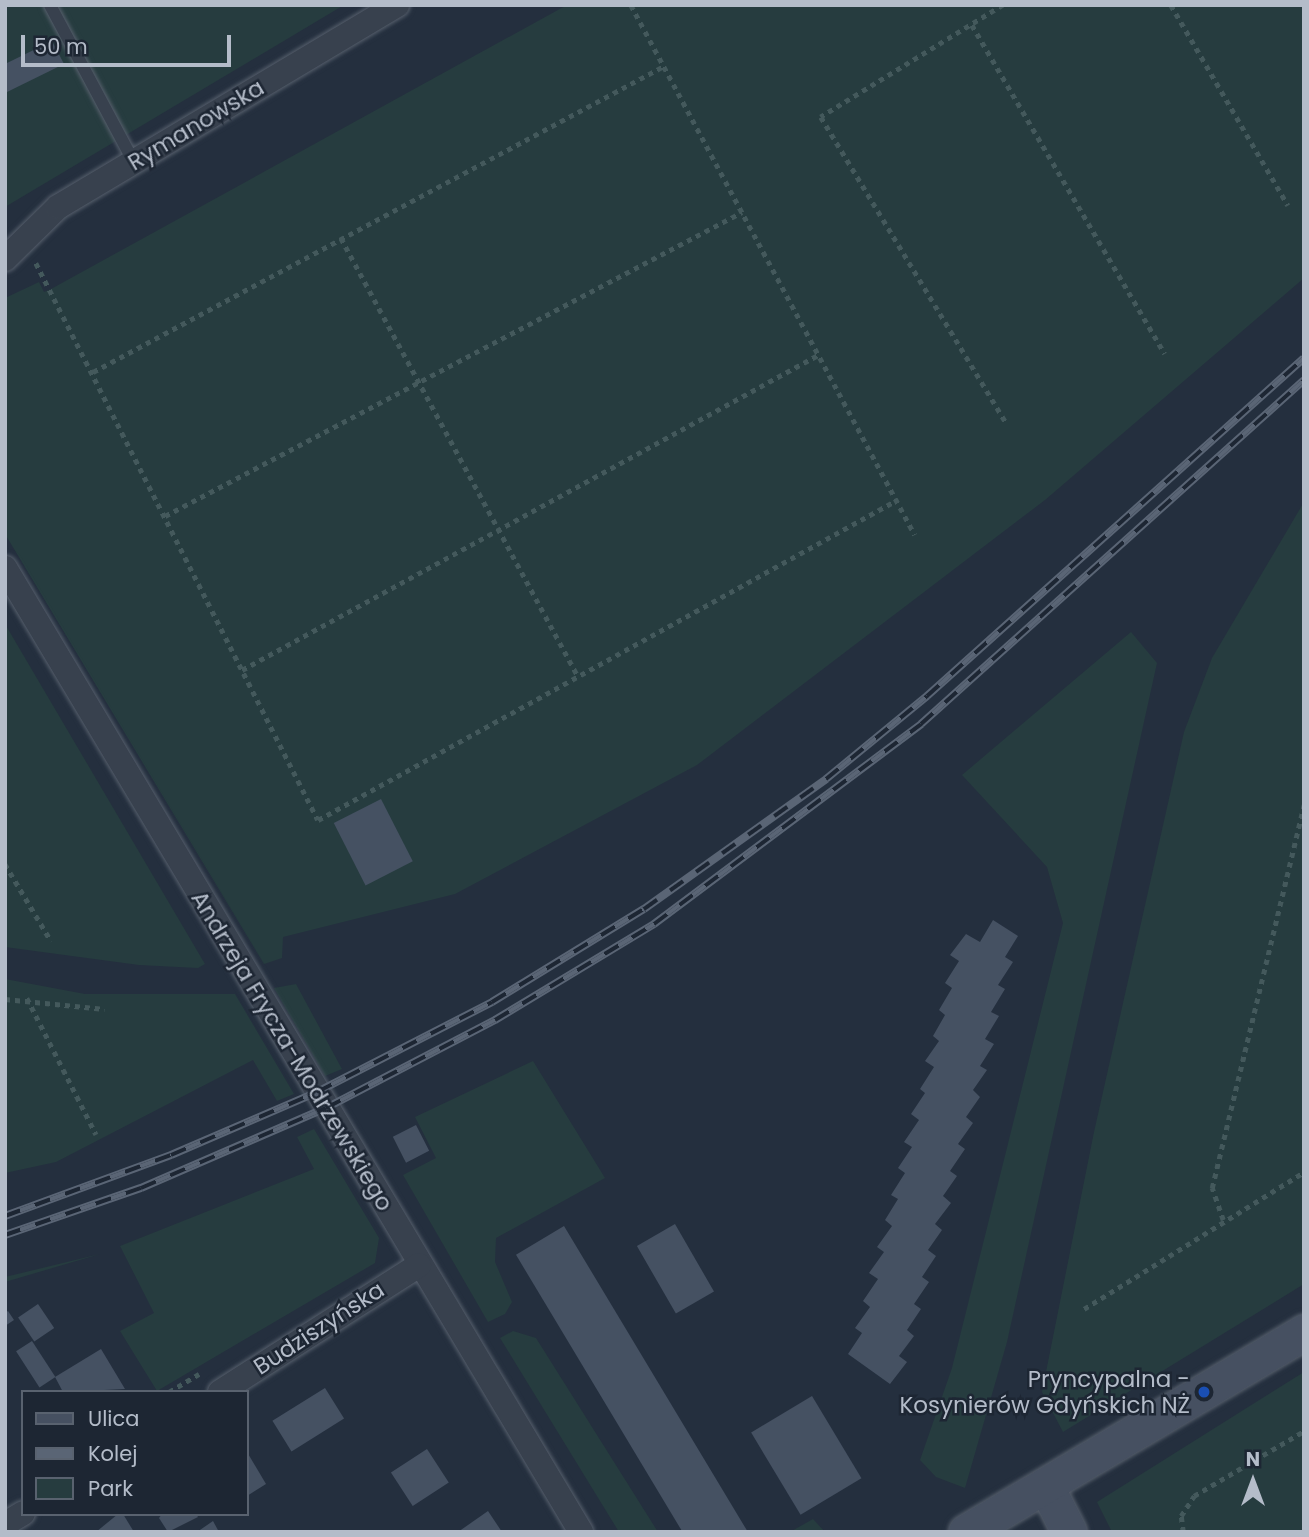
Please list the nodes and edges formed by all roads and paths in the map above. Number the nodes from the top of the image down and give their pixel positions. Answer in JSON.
{"nodes":[{"id":1,"x":50,"y":5,"type":"edge"},
{"id":2,"x":397,"y":5,"type":"edge"},
{"id":3,"x":631,"y":5,"type":"edge"},
{"id":4,"x":1003,"y":5,"type":"edge"},
{"id":5,"x":1171,"y":5,"type":"edge"},
{"id":6,"x":972,"y":25,"type":"junction"},
{"id":7,"x":664,"y":66,"type":"junction"},
{"id":8,"x":134,"y":162,"type":"junction"},
{"id":9,"x":1288,"y":205,"type":"dead end"},
{"id":10,"x":742,"y":212,"type":"junction"},
{"id":11,"x":341,"y":238,"type":"junction"},
{"id":12,"x":14,"y":250,"type":"edge"},
{"id":13,"x":1165,"y":354,"type":"dead end"},
{"id":14,"x":818,"y":355,"type":"junction"},
{"id":15,"x":93,"y":372,"type":"junction"},
{"id":16,"x":419,"y":382,"type":"junction"},
{"id":17,"x":1007,"y":424,"type":"dead end"},
{"id":18,"x":897,"y":500,"type":"junction"},
{"id":19,"x":165,"y":516,"type":"junction"},
{"id":20,"x":498,"y":528,"type":"junction"},
{"id":21,"x":915,"y":535,"type":"dead end"},
{"id":22,"x":5,"y":568,"type":"edge"},
{"id":23,"x":242,"y":670,"type":"junction"},
{"id":24,"x":577,"y":674,"type":"junction"},
{"id":25,"x":1304,"y":805,"type":"edge"},
{"id":26,"x":5,"y":864,"type":"edge"},
{"id":27,"x":51,"y":941,"type":"dead end"},
{"id":28,"x":27,"y":998,"type":"junction"},
{"id":29,"x":5,"y":999,"type":"edge"},
{"id":30,"x":105,"y":1009,"type":"dead end"},
{"id":31,"x":96,"y":1134,"type":"dead end"},
{"id":32,"x":1304,"y":1172,"type":"edge"},
{"id":33,"x":1223,"y":1220,"type":"junction"},
{"id":34,"x":419,"y":1265,"type":"junction"},
{"id":35,"x":1084,"y":1309,"type":"dead end"},
{"id":36,"x":1304,"y":1332,"type":"edge"},
{"id":37,"x":204,"y":1371,"type":"dead end"},
{"id":38,"x":172,"y":1390,"type":"edge"},
{"id":39,"x":223,"y":1390,"type":"edge"},
{"id":40,"x":1304,"y":1431,"type":"edge"},
{"id":41,"x":1046,"y":1486,"type":"junction"},
{"id":42,"x":21,"y":1514,"type":"edge"},
{"id":43,"x":5,"y":1524,"type":"edge"},
{"id":44,"x":581,"y":1532,"type":"edge"},
{"id":45,"x":966,"y":1532,"type":"edge"},
{"id":46,"x":1069,"y":1532,"type":"edge"},
{"id":47,"x":1183,"y":1532,"type":"edge"}],
"edges":[{"from":1,"to":8,"type":"lane"},
{"from":2,"to":8,"type":"street","name":"Rymanowska"},
{"from":3,"to":7,"type":"path"},
{"from":4,"to":6,"type":"path"},
{"from":5,"to":9,"type":"path"},
{"from":6,"to":13,"type":"path"},
{"from":6,"to":17,"type":"path"},
{"from":7,"to":10,"type":"path"},
{"from":7,"to":11,"type":"path"},
{"from":8,"to":12,"type":"street","name":"Rymanowska"},
{"from":10,"to":14,"type":"path"},
{"from":10,"to":16,"type":"path"},
{"from":11,"to":15,"type":"path"},
{"from":11,"to":16,"type":"path"},
{"from":12,"to":15,"type":"path"},
{"from":14,"to":18,"type":"path"},
{"from":14,"to":20,"type":"path"},
{"from":15,"to":19,"type":"path"},
{"from":16,"to":19,"type":"path"},
{"from":16,"to":20,"type":"path"},
{"from":18,"to":21,"type":"path"},
{"from":18,"to":24,"type":"path"},
{"from":19,"to":23,"type":"path"},
{"from":20,"to":23,"type":"path"},
{"from":20,"to":24,"type":"path"},
{"from":22,"to":34,"type":"street","name":"Andrzeja Frycza-Modrzewskiego"},
{"from":23,"to":24,"type":"path"},
{"from":25,"to":33,"type":"path"},
{"from":26,"to":27,"type":"path"},
{"from":28,"to":29,"type":"path"},
{"from":28,"to":30,"type":"path"},
{"from":28,"to":31,"type":"path"},
{"from":32,"to":33,"type":"path"},
{"from":33,"to":35,"type":"path"},
{"from":34,"to":39,"type":"street","name":"Budziszyńska"},
{"from":34,"to":44,"type":"street","name":"Andrzeja Frycza-Modrzewskiego"},
{"from":36,"to":41,"type":"street"},
{"from":37,"to":38,"type":"path"},
{"from":40,"to":47,"type":"path"},
{"from":41,"to":45,"type":"street"},
{"from":41,"to":46,"type":"street"},
{"from":42,"to":43,"type":"street"}]}
